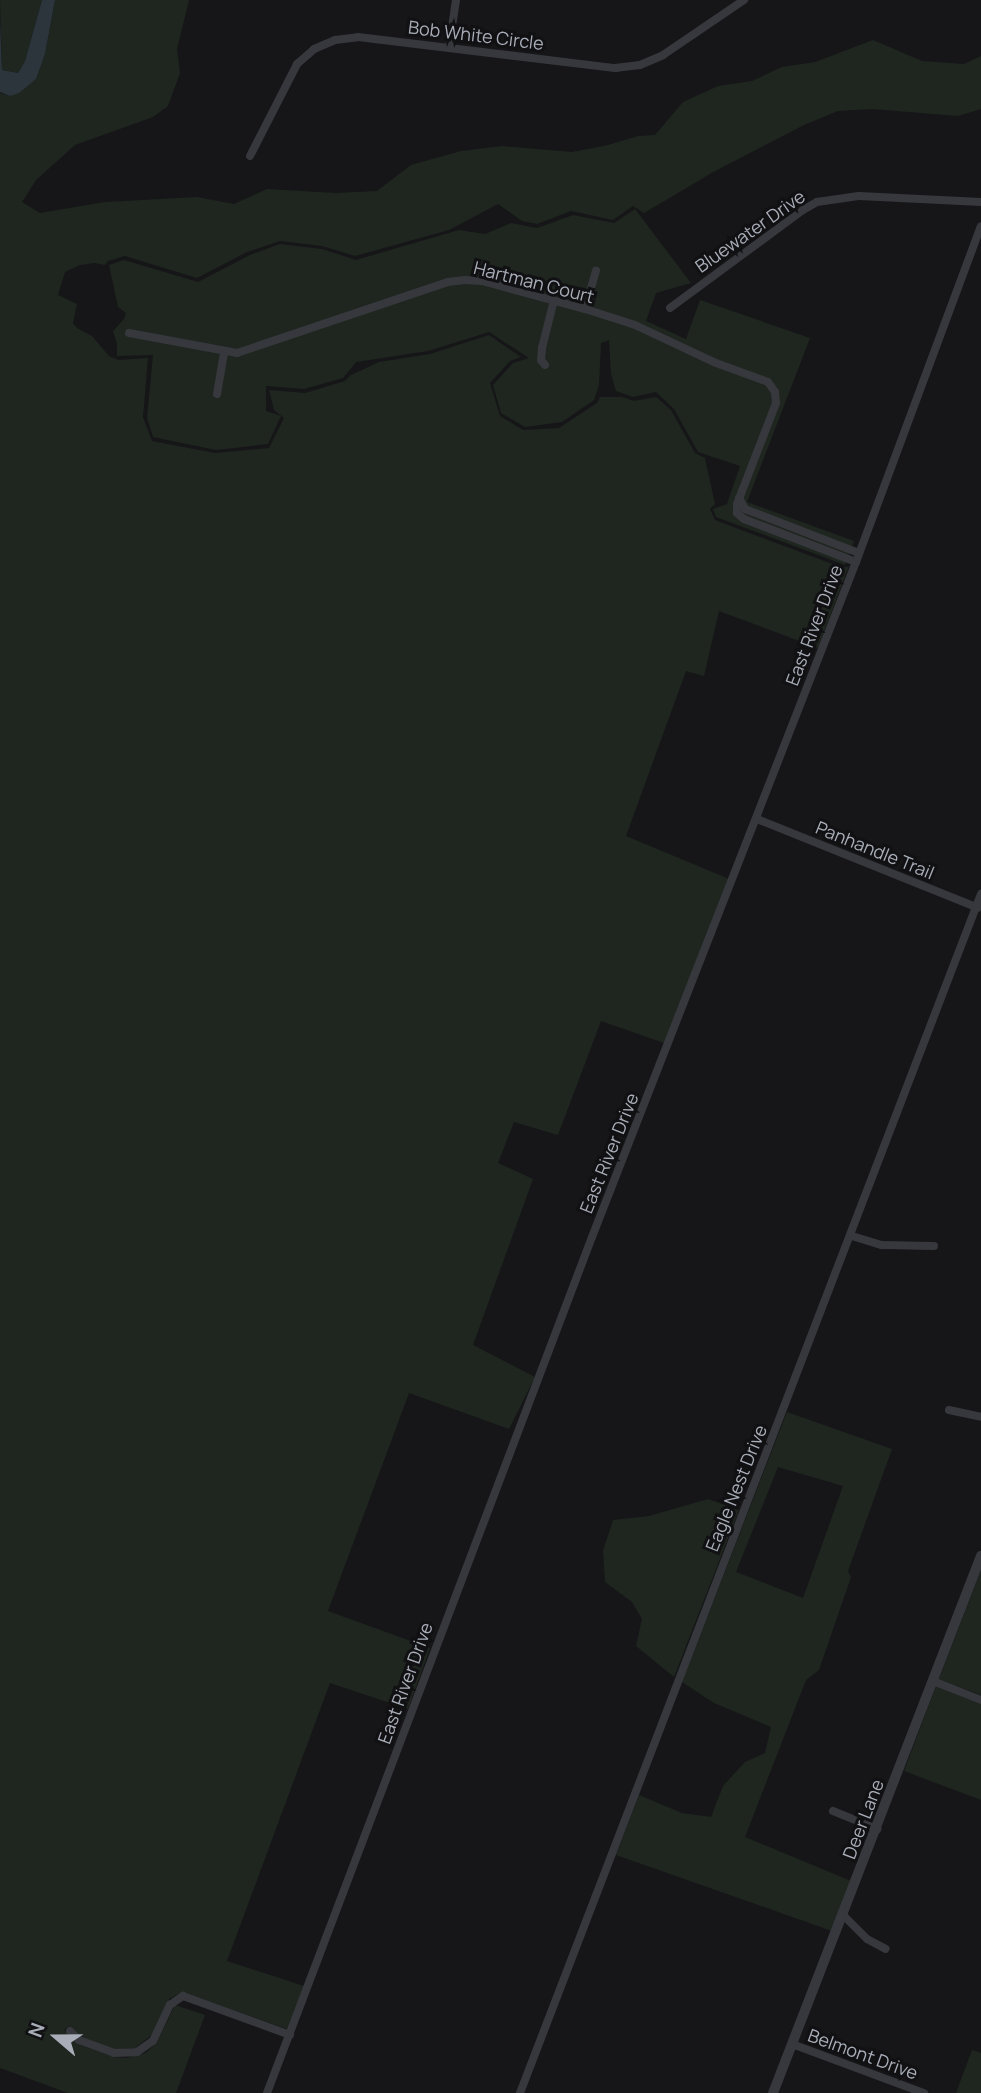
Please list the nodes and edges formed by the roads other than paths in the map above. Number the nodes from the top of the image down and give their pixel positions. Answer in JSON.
{"nodes":[{"id":1,"x":456,"y":0,"type":"edge"},
{"id":2,"x":744,"y":0,"type":"edge"},
{"id":3,"x":449,"y":47,"type":"junction"},
{"id":4,"x":250,"y":156,"type":"dead end"},
{"id":5,"x":981,"y":202,"type":"edge"},
{"id":6,"x":981,"y":226,"type":"edge"},
{"id":7,"x":596,"y":271,"type":"dead end"},
{"id":8,"x":554,"y":300,"type":"junction"},
{"id":9,"x":670,"y":308,"type":"dead end"},
{"id":10,"x":585,"y":309,"type":"junction"},
{"id":11,"x":130,"y":333,"type":"dead end"},
{"id":12,"x":223,"y":352,"type":"junction"},
{"id":13,"x":545,"y":365,"type":"dead end"},
{"id":14,"x":217,"y":394,"type":"dead end"},
{"id":15,"x":858,"y":557,"type":"junction"},
{"id":16,"x":757,"y":819,"type":"junction"},
{"id":17,"x":981,"y":894,"type":"edge"},
{"id":18,"x":979,"y":908,"type":"edge"},
{"id":19,"x":852,"y":1236,"type":"junction"},
{"id":20,"x":934,"y":1246,"type":"dead end"},
{"id":21,"x":949,"y":1410,"type":"dead end"},
{"id":22,"x":981,"y":1417,"type":"edge"},
{"id":23,"x":981,"y":1556,"type":"edge"},
{"id":24,"x":933,"y":1681,"type":"junction"},
{"id":25,"x":981,"y":1700,"type":"edge"},
{"id":26,"x":833,"y":1811,"type":"dead end"},
{"id":27,"x":877,"y":1829,"type":"junction"},
{"id":28,"x":843,"y":1915,"type":"junction"},
{"id":29,"x":886,"y":1949,"type":"dead end"},
{"id":30,"x":70,"y":2031,"type":"dead end"},
{"id":31,"x":290,"y":2035,"type":"junction"},
{"id":32,"x":792,"y":2045,"type":"junction"},
{"id":33,"x":267,"y":2093,"type":"edge"},
{"id":34,"x":520,"y":2093,"type":"edge"},
{"id":35,"x":773,"y":2093,"type":"edge"},
{"id":36,"x":924,"y":2093,"type":"edge"}],
"edges":[{"from":1,"to":3,"type":"street"},
{"from":2,"to":3,"type":"street","name":"Bob White Circle"},
{"from":3,"to":4,"type":"street","name":"Bob White Circle"},
{"from":5,"to":9,"type":"street","name":"Bluewater Drive"},
{"from":6,"to":15,"type":"street","name":"East River Drive"},
{"from":7,"to":10,"type":"street"},
{"from":8,"to":10,"type":"street","name":"Hartman Court"},
{"from":8,"to":12,"type":"street","name":"Hartman Court"},
{"from":8,"to":13,"type":"street"},
{"from":10,"to":15,"type":"street","name":"Hartman Court"},
{"from":11,"to":12,"type":"street","name":"Hartman Court"},
{"from":12,"to":14,"type":"street"},
{"from":15,"to":16,"type":"street","name":"East River Drive"},
{"from":16,"to":18,"type":"street","name":"Panhandle Trail"},
{"from":16,"to":31,"type":"street","name":"East River Drive"},
{"from":17,"to":18,"type":"street","name":"Eagle Nest Drive"},
{"from":18,"to":19,"type":"street","name":"Eagle Nest Drive"},
{"from":19,"to":20,"type":"street"},
{"from":19,"to":34,"type":"street","name":"Eagle Nest Drive"},
{"from":21,"to":22,"type":"street"},
{"from":23,"to":24,"type":"street","name":"Deer Lane"},
{"from":24,"to":25,"type":"street"},
{"from":24,"to":27,"type":"street","name":"Deer Lane"},
{"from":26,"to":27,"type":"street"},
{"from":27,"to":28,"type":"street","name":"Deer Lane"},
{"from":28,"to":29,"type":"street"},
{"from":28,"to":32,"type":"street","name":"Deer Lane"},
{"from":30,"to":31,"type":"street"},
{"from":31,"to":33,"type":"street","name":"East River Drive"},
{"from":32,"to":35,"type":"street","name":"Deer Lane"},
{"from":32,"to":36,"type":"street","name":"Belmont Drive"}]}
